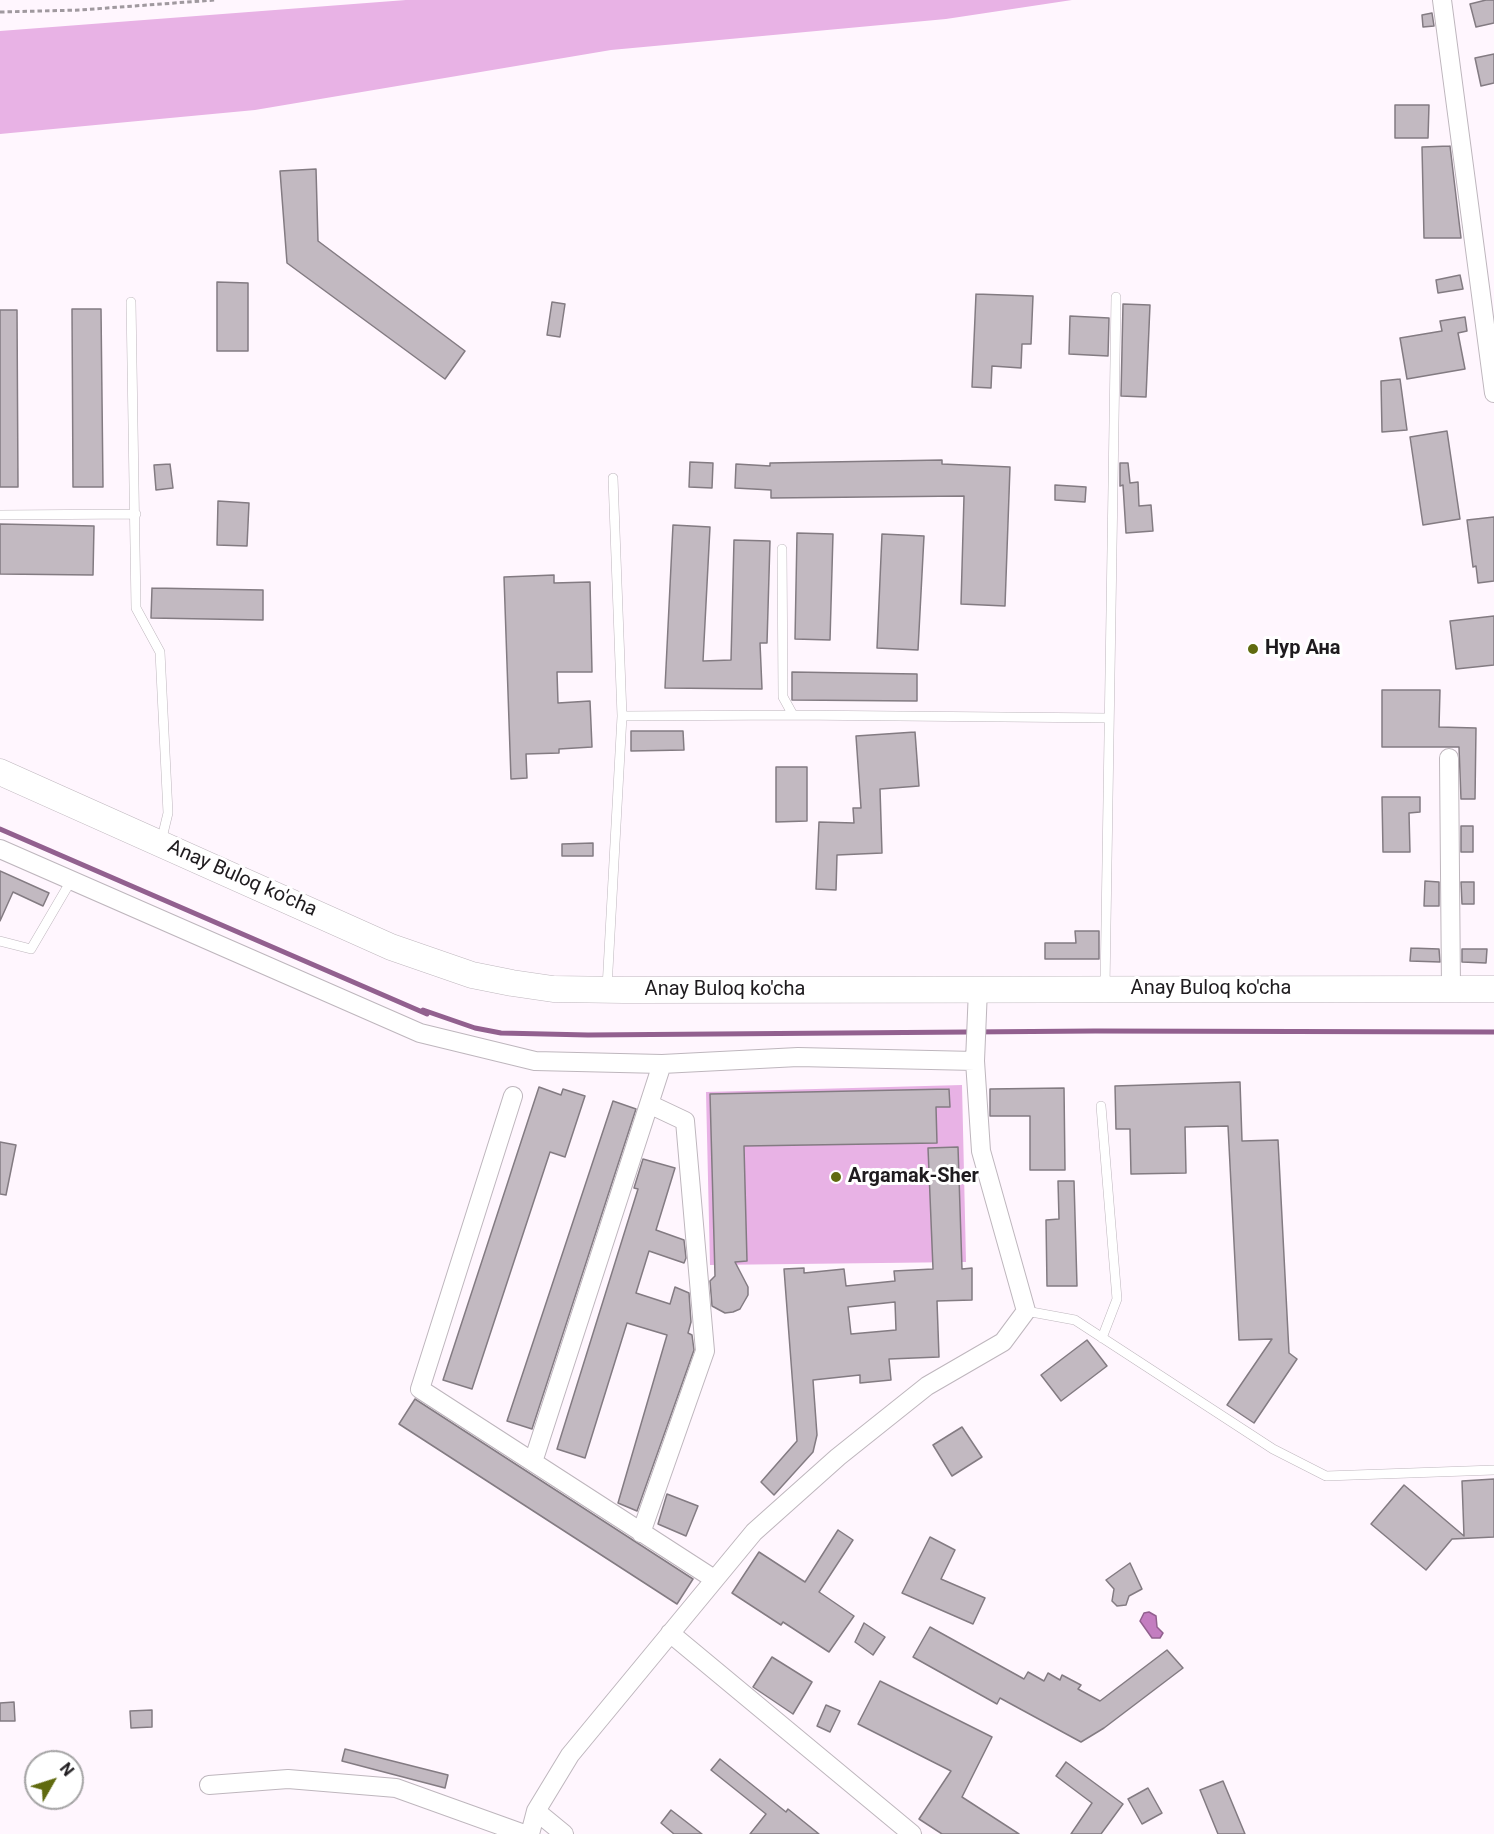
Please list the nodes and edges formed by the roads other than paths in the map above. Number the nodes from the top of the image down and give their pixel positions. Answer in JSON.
{"nodes":[{"id":1,"x":1442,"y":0,"type":"edge"},
{"id":2,"x":1116,"y":297,"type":"dead end"},
{"id":3,"x":131,"y":302,"type":"dead end"},
{"id":4,"x":1494,"y":393,"type":"edge"},
{"id":5,"x":613,"y":478,"type":"dead end"},
{"id":6,"x":0,"y":514,"type":"edge"},
{"id":7,"x":136,"y":514,"type":"junction"},
{"id":8,"x":782,"y":549,"type":"dead end"},
{"id":9,"x":793,"y":715,"type":"junction"},
{"id":10,"x":622,"y":716,"type":"junction"},
{"id":11,"x":1108,"y":718,"type":"junction"},
{"id":12,"x":1449,"y":758,"type":"dead end"},
{"id":13,"x":0,"y":772,"type":"edge"},
{"id":14,"x":161,"y":842,"type":"junction"},
{"id":15,"x":0,"y":849,"type":"edge"},
{"id":16,"x":72,"y":879,"type":"junction"},
{"id":17,"x":0,"y":941,"type":"edge"},
{"id":18,"x":978,"y":989,"type":"junction"},
{"id":19,"x":1105,"y":989,"type":"junction"},
{"id":20,"x":1451,"y":989,"type":"junction"},
{"id":21,"x":1494,"y":989,"type":"edge"},
{"id":22,"x":607,"y":990,"type":"junction"},
{"id":23,"x":975,"y":1061,"type":"junction"},
{"id":24,"x":662,"y":1064,"type":"junction"},
{"id":25,"x":513,"y":1096,"type":"dead end"},
{"id":26,"x":649,"y":1104,"type":"junction"},
{"id":27,"x":1101,"y":1106,"type":"dead end"},
{"id":28,"x":1026,"y":1311,"type":"junction"},
{"id":29,"x":1102,"y":1338,"type":"junction"},
{"id":30,"x":534,"y":1462,"type":"junction"},
{"id":31,"x":1494,"y":1470,"type":"edge"},
{"id":32,"x":641,"y":1533,"type":"junction"},
{"id":33,"x":714,"y":1579,"type":"junction"},
{"id":34,"x":670,"y":1633,"type":"junction"},
{"id":35,"x":209,"y":1785,"type":"dead end"},
{"id":36,"x":536,"y":1811,"type":"junction"},
{"id":37,"x":524,"y":1834,"type":"edge"},
{"id":38,"x":530,"y":1834,"type":"edge"},
{"id":39,"x":564,"y":1834,"type":"edge"},
{"id":40,"x":912,"y":1834,"type":"edge"}],
"edges":[{"from":1,"to":4,"type":"street"},
{"from":2,"to":11,"type":"lane"},
{"from":3,"to":7,"type":"lane"},
{"from":5,"to":10,"type":"lane"},
{"from":6,"to":7,"type":"lane"},
{"from":7,"to":14,"type":"lane"},
{"from":8,"to":9,"type":"lane"},
{"from":9,"to":10,"type":"lane"},
{"from":9,"to":11,"type":"lane"},
{"from":10,"to":22,"type":"lane"},
{"from":11,"to":19,"type":"lane"},
{"from":12,"to":20,"type":"street"},
{"from":13,"to":14,"type":"main road","name":"Anay Buloq ko'cha"},
{"from":14,"to":22,"type":"main road","name":"Anay Buloq ko'cha"},
{"from":15,"to":16,"type":"street"},
{"from":16,"to":17,"type":"lane"},
{"from":16,"to":24,"type":"street"},
{"from":18,"to":19,"type":"main road","name":"Anay Buloq ko'cha"},
{"from":18,"to":22,"type":"main road","name":"Anay Buloq ko'cha"},
{"from":18,"to":23,"type":"street"},
{"from":19,"to":20,"type":"main road","name":"Anay Buloq ko'cha"},
{"from":20,"to":21,"type":"main road","name":"Anay Buloq ko'cha"},
{"from":23,"to":24,"type":"street"},
{"from":23,"to":28,"type":"street"},
{"from":24,"to":26,"type":"street"},
{"from":25,"to":30,"type":"street"},
{"from":26,"to":30,"type":"street"},
{"from":26,"to":32,"type":"street"},
{"from":27,"to":29,"type":"lane"},
{"from":28,"to":29,"type":"lane"},
{"from":28,"to":33,"type":"street"},
{"from":29,"to":31,"type":"lane"},
{"from":30,"to":32,"type":"street"},
{"from":32,"to":33,"type":"street"},
{"from":33,"to":34,"type":"street"},
{"from":34,"to":36,"type":"street"},
{"from":34,"to":40,"type":"street"},
{"from":35,"to":37,"type":"street"},
{"from":36,"to":38,"type":"street"},
{"from":36,"to":39,"type":"street"}]}
